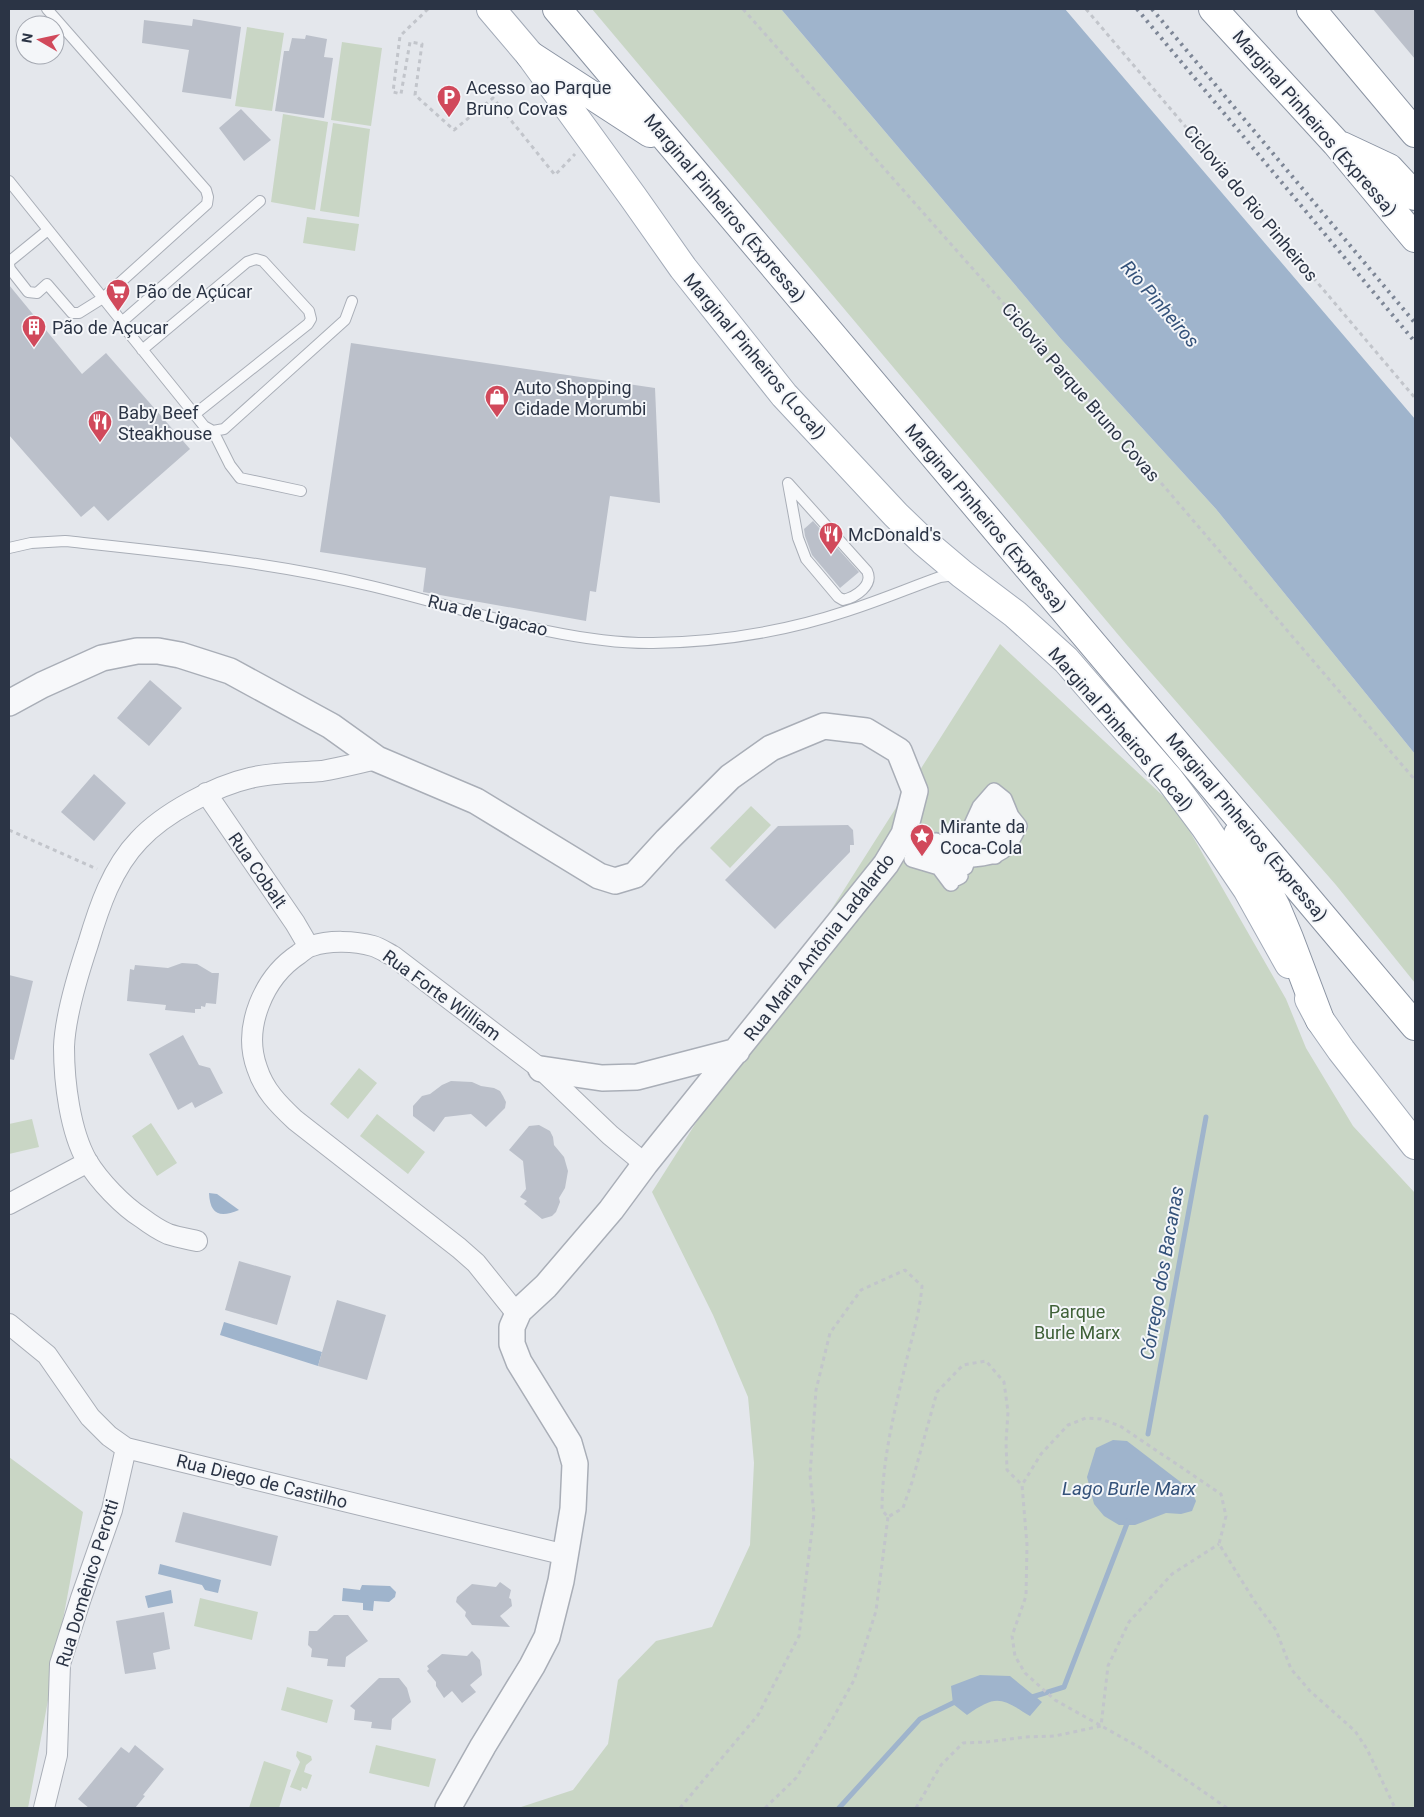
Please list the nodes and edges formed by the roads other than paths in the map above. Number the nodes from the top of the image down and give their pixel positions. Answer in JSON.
{"nodes":[{"id":1,"x":47,"y":9,"type":"edge"},
{"id":2,"x":492,"y":9,"type":"edge"},
{"id":3,"x":557,"y":9,"type":"edge"},
{"id":4,"x":1213,"y":9,"type":"edge"},
{"id":5,"x":1311,"y":9,"type":"edge"},
{"id":6,"x":530,"y":55,"type":"junction"},
{"id":7,"x":1415,"y":133,"type":"edge"},
{"id":8,"x":1336,"y":143,"type":"junction"},
{"id":9,"x":674,"y":148,"type":"junction"},
{"id":10,"x":9,"y":181,"type":"edge"},
{"id":11,"x":1415,"y":196,"type":"edge"},
{"id":12,"x":260,"y":201,"type":"dead end"},
{"id":13,"x":48,"y":230,"type":"junction"},
{"id":14,"x":1415,"y":238,"type":"edge"},
{"id":15,"x":9,"y":264,"type":"edge"},
{"id":16,"x":103,"y":298,"type":"junction"},
{"id":17,"x":352,"y":301,"type":"dead end"},
{"id":18,"x":123,"y":323,"type":"junction"},
{"id":19,"x":142,"y":350,"type":"junction"},
{"id":20,"x":195,"y":414,"type":"junction"},
{"id":21,"x":213,"y":430,"type":"junction"},
{"id":22,"x":788,"y":483,"type":"joint"},
{"id":23,"x":300,"y":491,"type":"dead end"},
{"id":24,"x":9,"y":548,"type":"edge"},
{"id":25,"x":962,"y":574,"type":"junction"},
{"id":26,"x":9,"y":703,"type":"edge"},
{"id":27,"x":377,"y":759,"type":"junction"},
{"id":28,"x":1214,"y":788,"type":"junction"},
{"id":29,"x":206,"y":793,"type":"junction"},
{"id":30,"x":988,"y":848,"type":"junction"},
{"id":31,"x":951,"y":883,"type":"dead end"},
{"id":32,"x":309,"y":947,"type":"junction"},
{"id":33,"x":1320,"y":1020,"type":"junction"},
{"id":34,"x":1415,"y":1026,"type":"edge"},
{"id":35,"x":737,"y":1051,"type":"junction"},
{"id":36,"x":541,"y":1069,"type":"junction"},
{"id":37,"x":1415,"y":1145,"type":"edge"},
{"id":38,"x":88,"y":1162,"type":"junction"},
{"id":39,"x":645,"y":1164,"type":"junction"},
{"id":40,"x":9,"y":1204,"type":"edge"},
{"id":41,"x":198,"y":1241,"type":"dead end"},
{"id":42,"x":517,"y":1314,"type":"junction"},
{"id":43,"x":9,"y":1324,"type":"edge"},
{"id":44,"x":126,"y":1448,"type":"junction"},
{"id":45,"x":566,"y":1556,"type":"junction"},
{"id":46,"x":44,"y":1808,"type":"edge"},
{"id":47,"x":448,"y":1808,"type":"edge"}],
"edges":[{"from":1,"to":16,"type":"lane"},
{"from":2,"to":6,"type":"main road","name":"Marginal Pinheiros (Local)"},
{"from":3,"to":9,"type":"main road","name":"Marginal Pinheiros (Expressa)"},
{"from":4,"to":8,"type":"main road","name":"Marginal Pinheiros (Expressa)"},
{"from":5,"to":7,"type":"main road"},
{"from":6,"to":9,"type":"main road"},
{"from":6,"to":25,"type":"main road","name":"Marginal Pinheiros (Local)"},
{"from":8,"to":11,"type":"main road"},
{"from":8,"to":14,"type":"main road","name":"Marginal Pinheiros (Expressa)"},
{"from":9,"to":28,"type":"main road","name":"Marginal Pinheiros (Expressa)"},
{"from":10,"to":13,"type":"lane"},
{"from":12,"to":18,"type":"lane"},
{"from":13,"to":15,"type":"lane"},
{"from":13,"to":16,"type":"lane"},
{"from":15,"to":16,"type":"lane"},
{"from":16,"to":18,"type":"lane"},
{"from":17,"to":21,"type":"lane"},
{"from":18,"to":19,"type":"lane"},
{"from":19,"to":20,"type":"lane"},
{"from":19,"to":20,"type":"lane"},
{"from":20,"to":21,"type":"lane"},
{"from":21,"to":23,"type":"lane"},
{"from":22,"to":22,"type":"lane"},
{"from":24,"to":25,"type":"lane","name":"Rua de Ligacao"},
{"from":25,"to":33,"type":"main road","name":"Marginal Pinheiros (Local)"},
{"from":26,"to":27,"type":"street","name":"Rua Maria Antônia Ladalardo"},
{"from":27,"to":29,"type":"street"},
{"from":27,"to":35,"type":"street","name":"Rua Maria Antônia Ladalardo"},
{"from":28,"to":33,"type":"main road"},
{"from":28,"to":34,"type":"main road","name":"Marginal Pinheiros (Expressa)"},
{"from":29,"to":32,"type":"street","name":"Rua Cobalt"},
{"from":29,"to":38,"type":"street"},
{"from":30,"to":30,"type":"street"},
{"from":30,"to":31,"type":"street"},
{"from":32,"to":36,"type":"street","name":"Rua Forte William"},
{"from":32,"to":42,"type":"street","name":"Rua Forte William"},
{"from":33,"to":37,"type":"main road","name":"Marginal Pinheiros (Local)"},
{"from":35,"to":36,"type":"street"},
{"from":35,"to":39,"type":"street","name":"Rua Maria Antônia Ladalardo"},
{"from":36,"to":39,"type":"street","name":"Rua Forte William"},
{"from":38,"to":40,"type":"street"},
{"from":38,"to":41,"type":"street"},
{"from":39,"to":42,"type":"street","name":"Rua Maria Antônia Ladalardo"},
{"from":42,"to":45,"type":"street"},
{"from":43,"to":44,"type":"street","name":"Rua Diego de Castilho"},
{"from":44,"to":45,"type":"street","name":"Rua Diego de Castilho"},
{"from":44,"to":46,"type":"street","name":"Rua Domênico Perotti"},
{"from":45,"to":47,"type":"street"}]}
